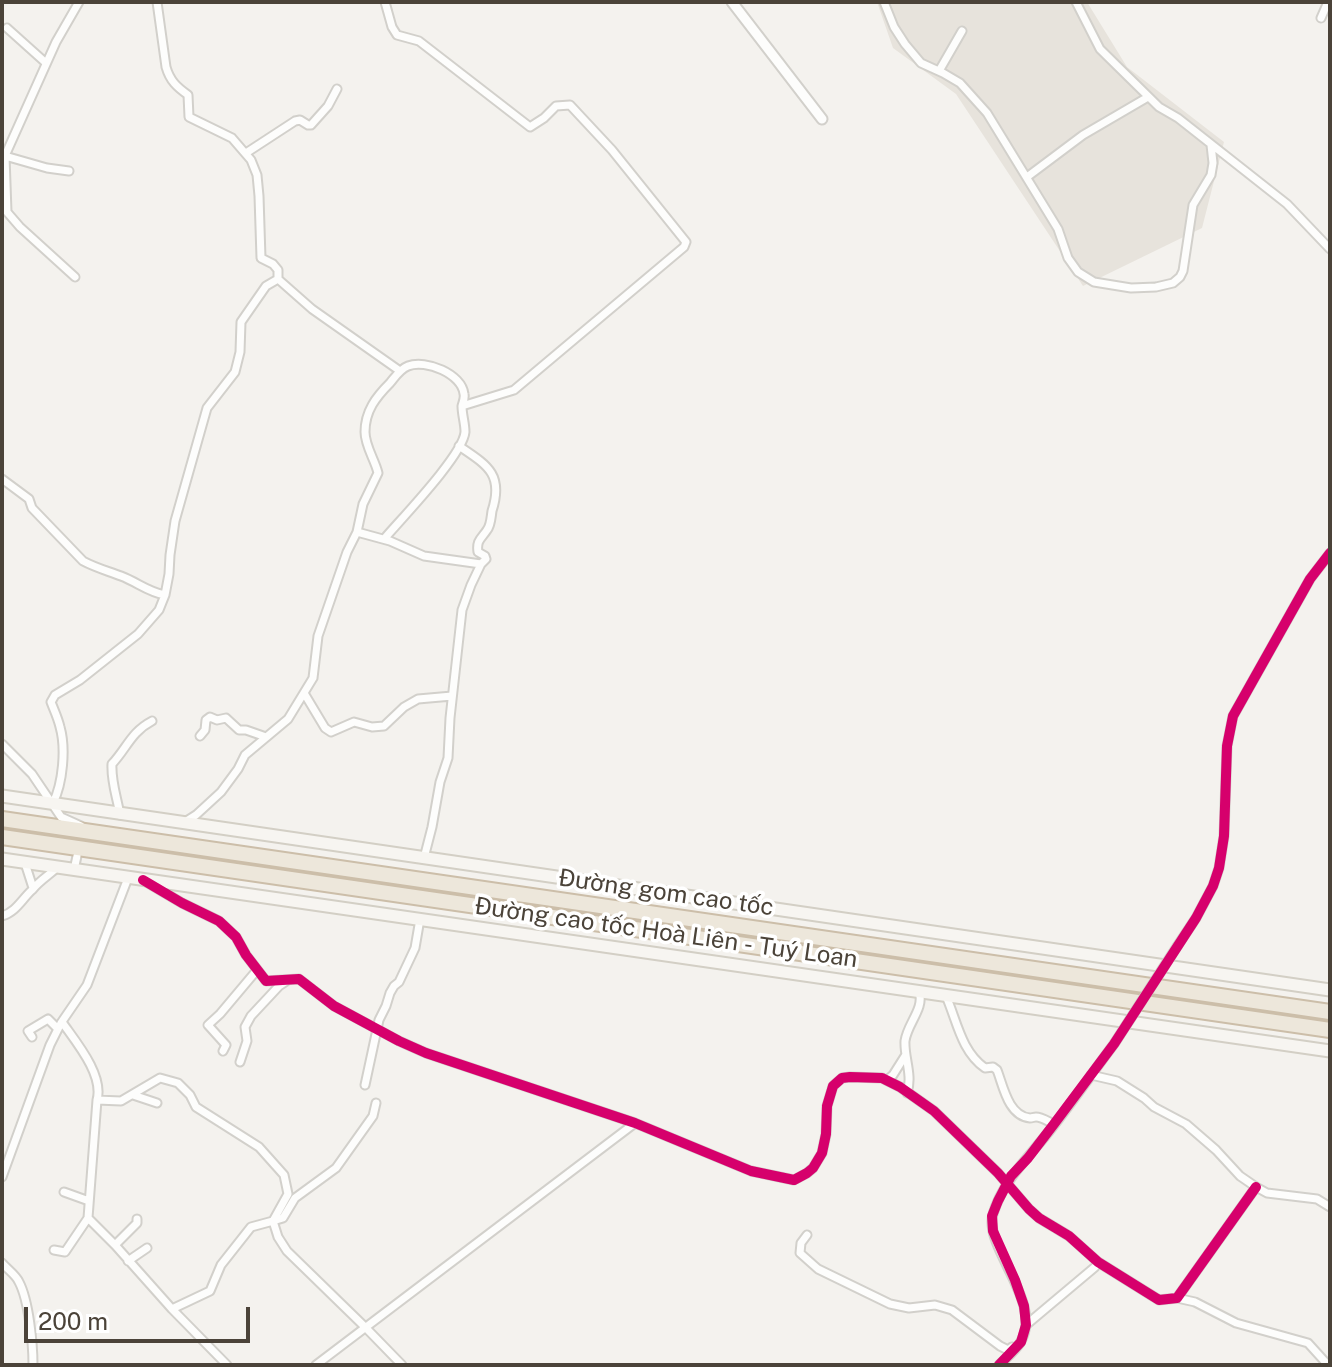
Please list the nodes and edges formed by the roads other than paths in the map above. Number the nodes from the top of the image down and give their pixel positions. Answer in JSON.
{"nodes":[{"id":1,"x":79,"y":2,"type":"edge"},
{"id":2,"x":157,"y":2,"type":"edge"},
{"id":3,"x":385,"y":2,"type":"edge"},
{"id":4,"x":732,"y":2,"type":"edge"},
{"id":5,"x":884,"y":2,"type":"edge"},
{"id":6,"x":1076,"y":2,"type":"edge"},
{"id":7,"x":1328,"y":2,"type":"edge"},
{"id":8,"x":1321,"y":18,"type":"dead end"},
{"id":9,"x":7,"y":28,"type":"dead end"},
{"id":10,"x":962,"y":31,"type":"dead end"},
{"id":11,"x":46,"y":63,"type":"junction"},
{"id":12,"x":939,"y":71,"type":"junction"},
{"id":13,"x":337,"y":89,"type":"dead end"},
{"id":14,"x":1148,"y":97,"type":"junction"},
{"id":15,"x":822,"y":119,"type":"dead end"},
{"id":16,"x":1211,"y":145,"type":"junction"},
{"id":17,"x":246,"y":153,"type":"junction"},
{"id":18,"x":4,"y":159,"type":"edge"},
{"id":19,"x":69,"y":171,"type":"dead end"},
{"id":20,"x":1027,"y":177,"type":"junction"},
{"id":21,"x":1330,"y":249,"type":"edge"},
{"id":22,"x":75,"y":277,"type":"dead end"},
{"id":23,"x":278,"y":279,"type":"junction"},
{"id":24,"x":400,"y":371,"type":"junction"},
{"id":25,"x":462,"y":406,"type":"junction"},
{"id":26,"x":459,"y":446,"type":"junction"},
{"id":27,"x":2,"y":479,"type":"edge"},
{"id":28,"x":357,"y":532,"type":"junction"},
{"id":29,"x":384,"y":539,"type":"junction"},
{"id":30,"x":1330,"y":553,"type":"edge"},
{"id":31,"x":481,"y":564,"type":"junction"},
{"id":32,"x":165,"y":595,"type":"junction"},
{"id":33,"x":304,"y":693,"type":"junction"},
{"id":34,"x":452,"y":696,"type":"junction"},
{"id":35,"x":152,"y":721,"type":"dead end"},
{"id":36,"x":200,"y":736,"type":"dead end"},
{"id":37,"x":266,"y":737,"type":"junction"},
{"id":38,"x":2,"y":744,"type":"edge"},
{"id":39,"x":2,"y":796,"type":"edge"},
{"id":40,"x":53,"y":803,"type":"junction"},
{"id":41,"x":120,"y":815,"type":"junction"},
{"id":42,"x":2,"y":819,"type":"edge"},
{"id":43,"x":183,"y":824,"type":"junction"},
{"id":44,"x":83,"y":826,"type":"dead end"},
{"id":45,"x":2,"y":837,"type":"edge"},
{"id":46,"x":77,"y":856,"type":"dead end"},
{"id":47,"x":424,"y":858,"type":"junction"},
{"id":48,"x":2,"y":859,"type":"edge"},
{"id":49,"x":25,"y":863,"type":"junction"},
{"id":50,"x":58,"y":867,"type":"junction"},
{"id":51,"x":74,"y":870,"type":"junction"},
{"id":52,"x":128,"y":878,"type":"junction"},
{"id":53,"x":143,"y":880,"type":"junction"},
{"id":54,"x":33,"y":888,"type":"junction"},
{"id":55,"x":2,"y":916,"type":"edge"},
{"id":56,"x":420,"y":919,"type":"junction"},
{"id":57,"x":257,"y":970,"type":"junction"},
{"id":58,"x":290,"y":979,"type":"junction"},
{"id":59,"x":1330,"y":990,"type":"edge"},
{"id":60,"x":919,"y":991,"type":"junction"},
{"id":61,"x":945,"y":995,"type":"junction"},
{"id":62,"x":1330,"y":1012,"type":"edge"},
{"id":63,"x":60,"y":1026,"type":"junction"},
{"id":64,"x":377,"y":1029,"type":"junction"},
{"id":65,"x":1330,"y":1030,"type":"edge"},
{"id":66,"x":231,"y":1036,"type":"dead end"},
{"id":67,"x":32,"y":1037,"type":"dead end"},
{"id":68,"x":1330,"y":1051,"type":"edge"},
{"id":69,"x":905,"y":1056,"type":"junction"},
{"id":70,"x":240,"y":1062,"type":"dead end"},
{"id":71,"x":1091,"y":1075,"type":"junction"},
{"id":72,"x":887,"y":1080,"type":"junction"},
{"id":73,"x":365,"y":1085,"type":"dead end"},
{"id":74,"x":907,"y":1093,"type":"junction"},
{"id":75,"x":133,"y":1095,"type":"junction"},
{"id":76,"x":97,"y":1100,"type":"junction"},
{"id":77,"x":157,"y":1103,"type":"dead end"},
{"id":78,"x":376,"y":1103,"type":"dead end"},
{"id":79,"x":635,"y":1123,"type":"junction"},
{"id":80,"x":1054,"y":1124,"type":"junction"},
{"id":81,"x":2,"y":1177,"type":"edge"},
{"id":82,"x":1007,"y":1183,"type":"junction"},
{"id":83,"x":1256,"y":1187,"type":"junction"},
{"id":84,"x":64,"y":1192,"type":"dead end"},
{"id":85,"x":89,"y":1201,"type":"junction"},
{"id":86,"x":1330,"y":1207,"type":"edge"},
{"id":87,"x":88,"y":1218,"type":"junction"},
{"id":88,"x":137,"y":1219,"type":"dead end"},
{"id":89,"x":273,"y":1221,"type":"junction"},
{"id":90,"x":807,"y":1235,"type":"dead end"},
{"id":91,"x":115,"y":1245,"type":"junction"},
{"id":92,"x":147,"y":1248,"type":"dead end"},
{"id":93,"x":54,"y":1250,"type":"dead end"},
{"id":94,"x":128,"y":1261,"type":"junction"},
{"id":95,"x":1098,"y":1262,"type":"junction"},
{"id":96,"x":2,"y":1263,"type":"edge"},
{"id":97,"x":1177,"y":1298,"type":"junction"},
{"id":98,"x":172,"y":1309,"type":"junction"},
{"id":99,"x":1026,"y":1325,"type":"junction"},
{"id":100,"x":366,"y":1328,"type":"junction"},
{"id":101,"x":1021,"y":1342,"type":"junction"},
{"id":102,"x":33,"y":1365,"type":"edge"},
{"id":103,"x":227,"y":1365,"type":"edge"},
{"id":104,"x":316,"y":1365,"type":"edge"},
{"id":105,"x":402,"y":1365,"type":"edge"},
{"id":106,"x":999,"y":1365,"type":"edge"},
{"id":107,"x":1328,"y":1365,"type":"edge"}],
"edges":[{"from":1,"to":11,"type":"street"},
{"from":2,"to":17,"type":"street"},
{"from":3,"to":25,"type":"street"},
{"from":4,"to":15,"type":"street"},
{"from":5,"to":12,"type":"street"},
{"from":6,"to":14,"type":"street"},
{"from":7,"to":8,"type":"street"},
{"from":9,"to":11,"type":"street"},
{"from":10,"to":12,"type":"street"},
{"from":11,"to":18,"type":"street"},
{"from":12,"to":20,"type":"street"},
{"from":13,"to":17,"type":"street"},
{"from":14,"to":16,"type":"street"},
{"from":14,"to":20,"type":"street"},
{"from":16,"to":20,"type":"street"},
{"from":16,"to":21,"type":"street"},
{"from":17,"to":23,"type":"street"},
{"from":18,"to":19,"type":"street"},
{"from":18,"to":22,"type":"street"},
{"from":23,"to":24,"type":"street"},
{"from":23,"to":32,"type":"street"},
{"from":24,"to":25,"type":"street"},
{"from":24,"to":28,"type":"street"},
{"from":25,"to":26,"type":"street"},
{"from":26,"to":29,"type":"street"},
{"from":26,"to":31,"type":"street"},
{"from":27,"to":32,"type":"street"},
{"from":28,"to":29,"type":"street"},
{"from":28,"to":33,"type":"street"},
{"from":29,"to":31,"type":"street"},
{"from":30,"to":71,"type":"street","bridge":true},
{"from":31,"to":34,"type":"street"},
{"from":32,"to":40,"type":"street"},
{"from":33,"to":34,"type":"street"},
{"from":33,"to":37,"type":"street"},
{"from":34,"to":47,"type":"street"},
{"from":35,"to":41,"type":"street"},
{"from":36,"to":37,"type":"street"},
{"from":37,"to":43,"type":"street"},
{"from":38,"to":40,"type":"street"},
{"from":39,"to":40,"type":"main road","name":"Đường gom cao tốc"},
{"from":40,"to":41,"type":"main road","name":"Đường gom cao tốc"},
{"from":40,"to":44,"type":"street"},
{"from":41,"to":43,"type":"main road","name":"Đường gom cao tốc"},
{"from":42,"to":62,"type":"highway","name":"Đường cao tốc Hoà Liên - Tuý Loan"},
{"from":43,"to":47,"type":"main road","name":"Đường gom cao tốc"},
{"from":45,"to":65,"type":"highway","name":"Đường cao tốc Hoà Liên - Tuý Loan"},
{"from":46,"to":51,"type":"street"},
{"from":47,"to":59,"type":"main road","name":"Đường gom cao tốc"},
{"from":48,"to":49,"type":"main road"},
{"from":49,"to":50,"type":"main road"},
{"from":49,"to":54,"type":"street"},
{"from":50,"to":51,"type":"main road"},
{"from":50,"to":54,"type":"street"},
{"from":51,"to":52,"type":"main road"},
{"from":52,"to":53,"type":"main road"},
{"from":52,"to":63,"type":"street"},
{"from":53,"to":56,"type":"main road"},
{"from":53,"to":57,"type":"street"},
{"from":54,"to":55,"type":"street"},
{"from":56,"to":60,"type":"main road"},
{"from":56,"to":64,"type":"street"},
{"from":57,"to":58,"type":"street"},
{"from":57,"to":66,"type":"street"},
{"from":58,"to":64,"type":"street"},
{"from":58,"to":70,"type":"street"},
{"from":60,"to":61,"type":"main road"},
{"from":60,"to":69,"type":"street"},
{"from":61,"to":68,"type":"main road"},
{"from":61,"to":80,"type":"street"},
{"from":63,"to":67,"type":"street"},
{"from":63,"to":76,"type":"street"},
{"from":63,"to":81,"type":"street"},
{"from":64,"to":73,"type":"street"},
{"from":64,"to":79,"type":"street"},
{"from":69,"to":72,"type":"street"},
{"from":69,"to":74,"type":"street"},
{"from":71,"to":80,"type":"street"},
{"from":71,"to":83,"type":"street"},
{"from":72,"to":74,"type":"street"},
{"from":72,"to":79,"type":"street"},
{"from":74,"to":82,"type":"street"},
{"from":75,"to":76,"type":"street"},
{"from":75,"to":77,"type":"street"},
{"from":75,"to":89,"type":"street"},
{"from":76,"to":85,"type":"street"},
{"from":78,"to":89,"type":"street"},
{"from":79,"to":100,"type":"street"},
{"from":80,"to":82,"type":"street"},
{"from":82,"to":95,"type":"street"},
{"from":82,"to":99,"type":"street"},
{"from":83,"to":86,"type":"street"},
{"from":83,"to":97,"type":"street"},
{"from":84,"to":85,"type":"street"},
{"from":85,"to":87,"type":"street"},
{"from":87,"to":91,"type":"street"},
{"from":87,"to":93,"type":"street"},
{"from":88,"to":91,"type":"street"},
{"from":89,"to":98,"type":"street"},
{"from":89,"to":100,"type":"street"},
{"from":90,"to":101,"type":"street"},
{"from":91,"to":94,"type":"street"},
{"from":92,"to":94,"type":"street"},
{"from":94,"to":98,"type":"street"},
{"from":95,"to":97,"type":"street"},
{"from":95,"to":99,"type":"street"},
{"from":96,"to":102,"type":"street"},
{"from":97,"to":107,"type":"street"},
{"from":98,"to":103,"type":"street"},
{"from":99,"to":101,"type":"street"},
{"from":100,"to":104,"type":"street"},
{"from":100,"to":105,"type":"street"},
{"from":101,"to":106,"type":"street"}]}
